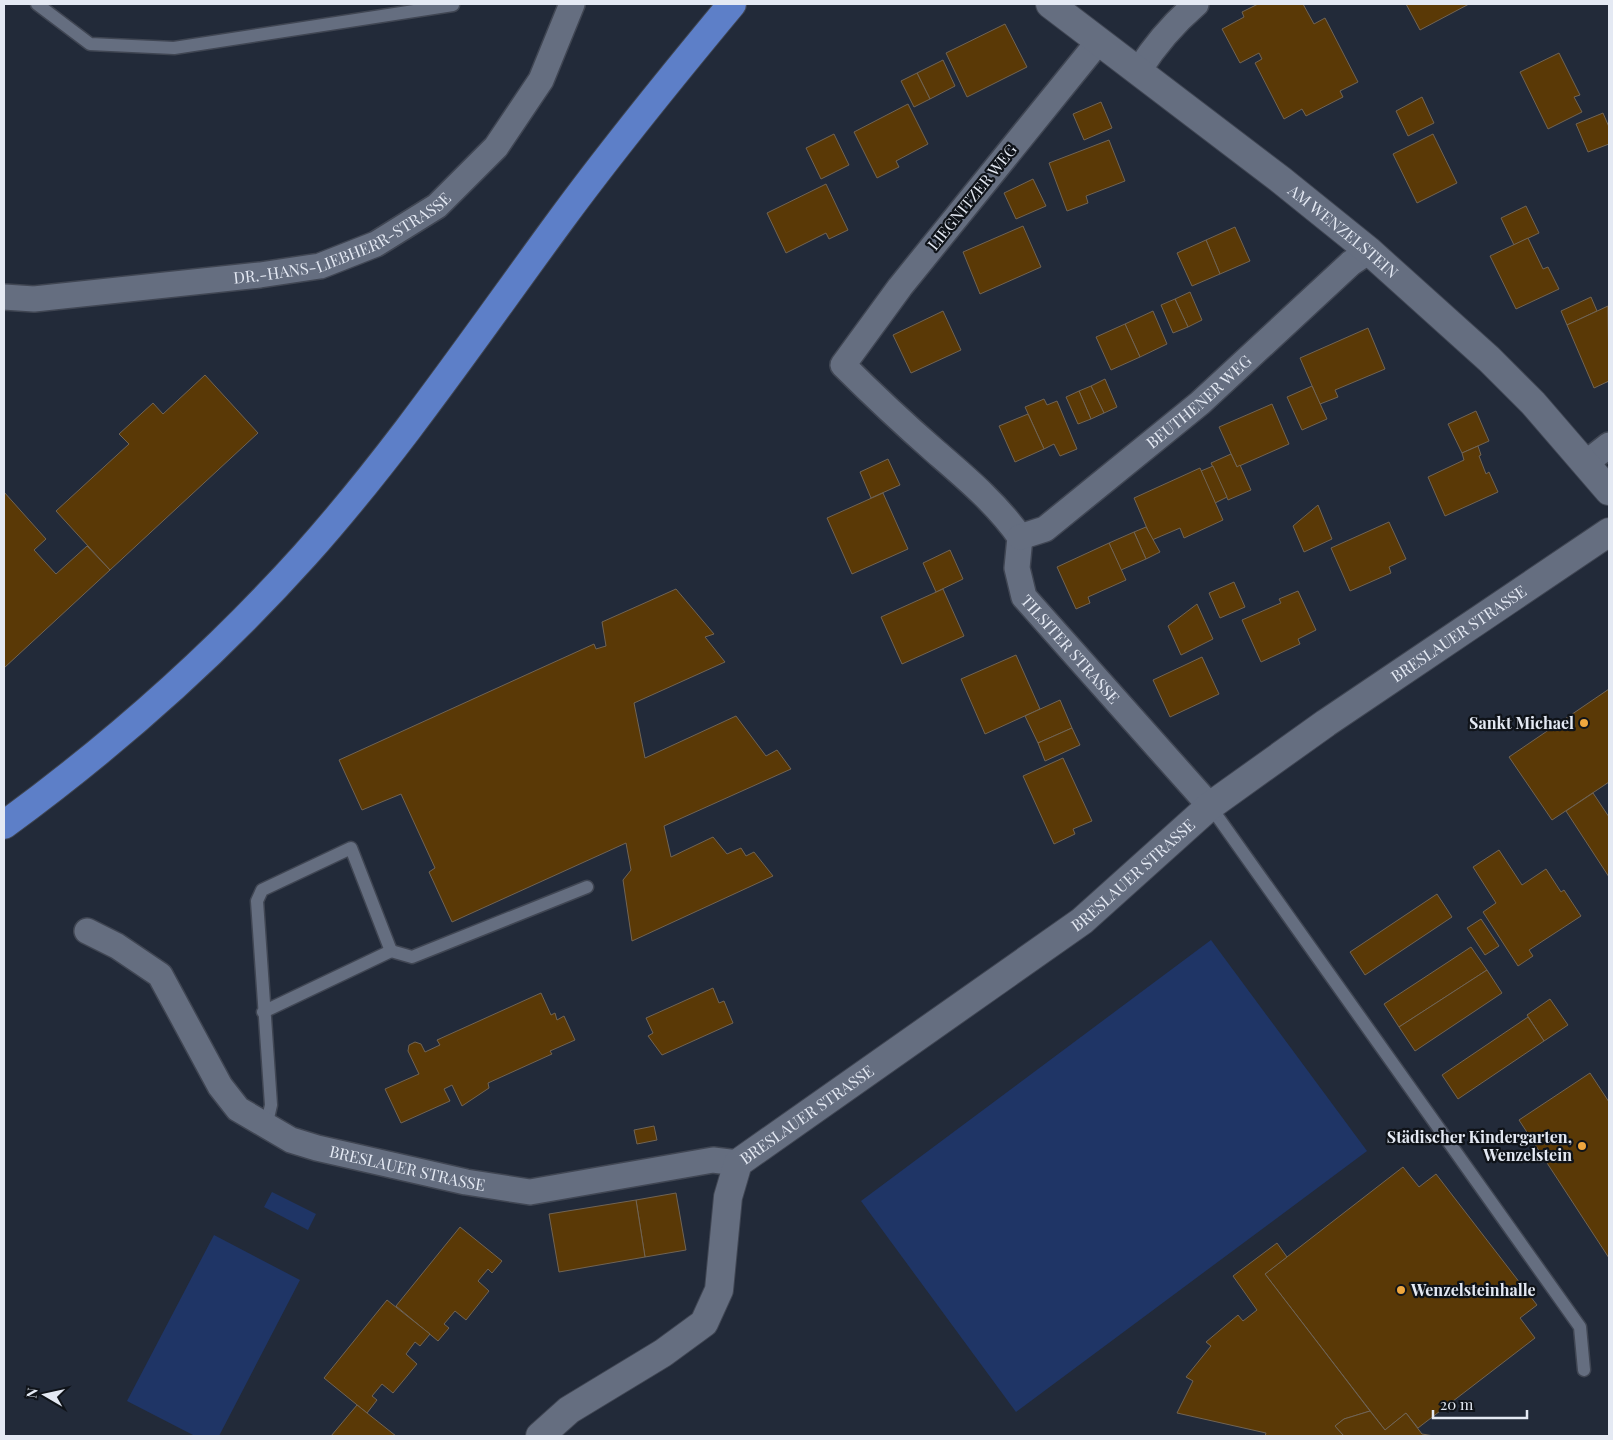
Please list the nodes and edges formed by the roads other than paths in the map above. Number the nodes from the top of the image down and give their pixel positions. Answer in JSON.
{"nodes":[{"id":1,"x":37,"y":4,"type":"edge"},
{"id":2,"x":572,"y":4,"type":"edge"},
{"id":3,"x":732,"y":4,"type":"edge"},
{"id":4,"x":1050,"y":4,"type":"edge"},
{"id":5,"x":1196,"y":4,"type":"edge"},
{"id":6,"x":453,"y":5,"type":"edge"},
{"id":7,"x":1099,"y":41,"type":"junction"},
{"id":8,"x":1139,"y":70,"type":"junction"},
{"id":9,"x":1369,"y":251,"type":"junction"},
{"id":10,"x":4,"y":297,"type":"edge"},
{"id":11,"x":1609,"y":445,"type":"edge"},
{"id":12,"x":1586,"y":463,"type":"junction"},
{"id":13,"x":1609,"y":491,"type":"edge"},
{"id":14,"x":1609,"y":532,"type":"edge"},
{"id":15,"x":1020,"y":536,"type":"junction"},
{"id":16,"x":1210,"y":806,"type":"junction"},
{"id":17,"x":4,"y":825,"type":"edge"},
{"id":18,"x":587,"y":887,"type":"dead end"},
{"id":19,"x":87,"y":931,"type":"dead end"},
{"id":20,"x":391,"y":951,"type":"junction"},
{"id":21,"x":263,"y":1012,"type":"junction"},
{"id":22,"x":266,"y":1127,"type":"junction"},
{"id":23,"x":738,"y":1164,"type":"junction"},
{"id":24,"x":1584,"y":1370,"type":"dead end"},
{"id":25,"x":540,"y":1436,"type":"edge"}],
"edges":[{"from":1,"to":6,"type":"lane"},
{"from":2,"to":10,"type":"street","name":"DR.-HANS-LIEBHERR-STRASSE"},
{"from":3,"to":17,"type":"main road"},
{"from":4,"to":7,"type":"street","name":"AM WENZELSTEIN"},
{"from":5,"to":8,"type":"street"},
{"from":7,"to":8,"type":"street","name":"AM WENZELSTEIN"},
{"from":7,"to":15,"type":"street","name":"LIEGNITZER WEG"},
{"from":8,"to":9,"type":"street","name":"AM WENZELSTEIN"},
{"from":9,"to":12,"type":"street","name":"AM WENZELSTEIN"},
{"from":9,"to":15,"type":"street","name":"BEUTHENER WEG"},
{"from":11,"to":12,"type":"street"},
{"from":12,"to":13,"type":"street","name":"AM WENZELSTEIN"},
{"from":14,"to":16,"type":"street","name":"BRESLAUER STRASSE"},
{"from":15,"to":16,"type":"street","name":"TILSITER STRASSE"},
{"from":16,"to":23,"type":"street","name":"BRESLAUER STRASSE"},
{"from":16,"to":24,"type":"lane","name":"BRESLAUER STRASSE"},
{"from":18,"to":20,"type":"lane"},
{"from":19,"to":22,"type":"street","name":"BRESLAUER STRASSE"},
{"from":20,"to":21,"type":"lane"},
{"from":20,"to":21,"type":"lane"},
{"from":21,"to":22,"type":"lane"},
{"from":22,"to":23,"type":"street","name":"BRESLAUER STRASSE"},
{"from":23,"to":25,"type":"street"}]}
